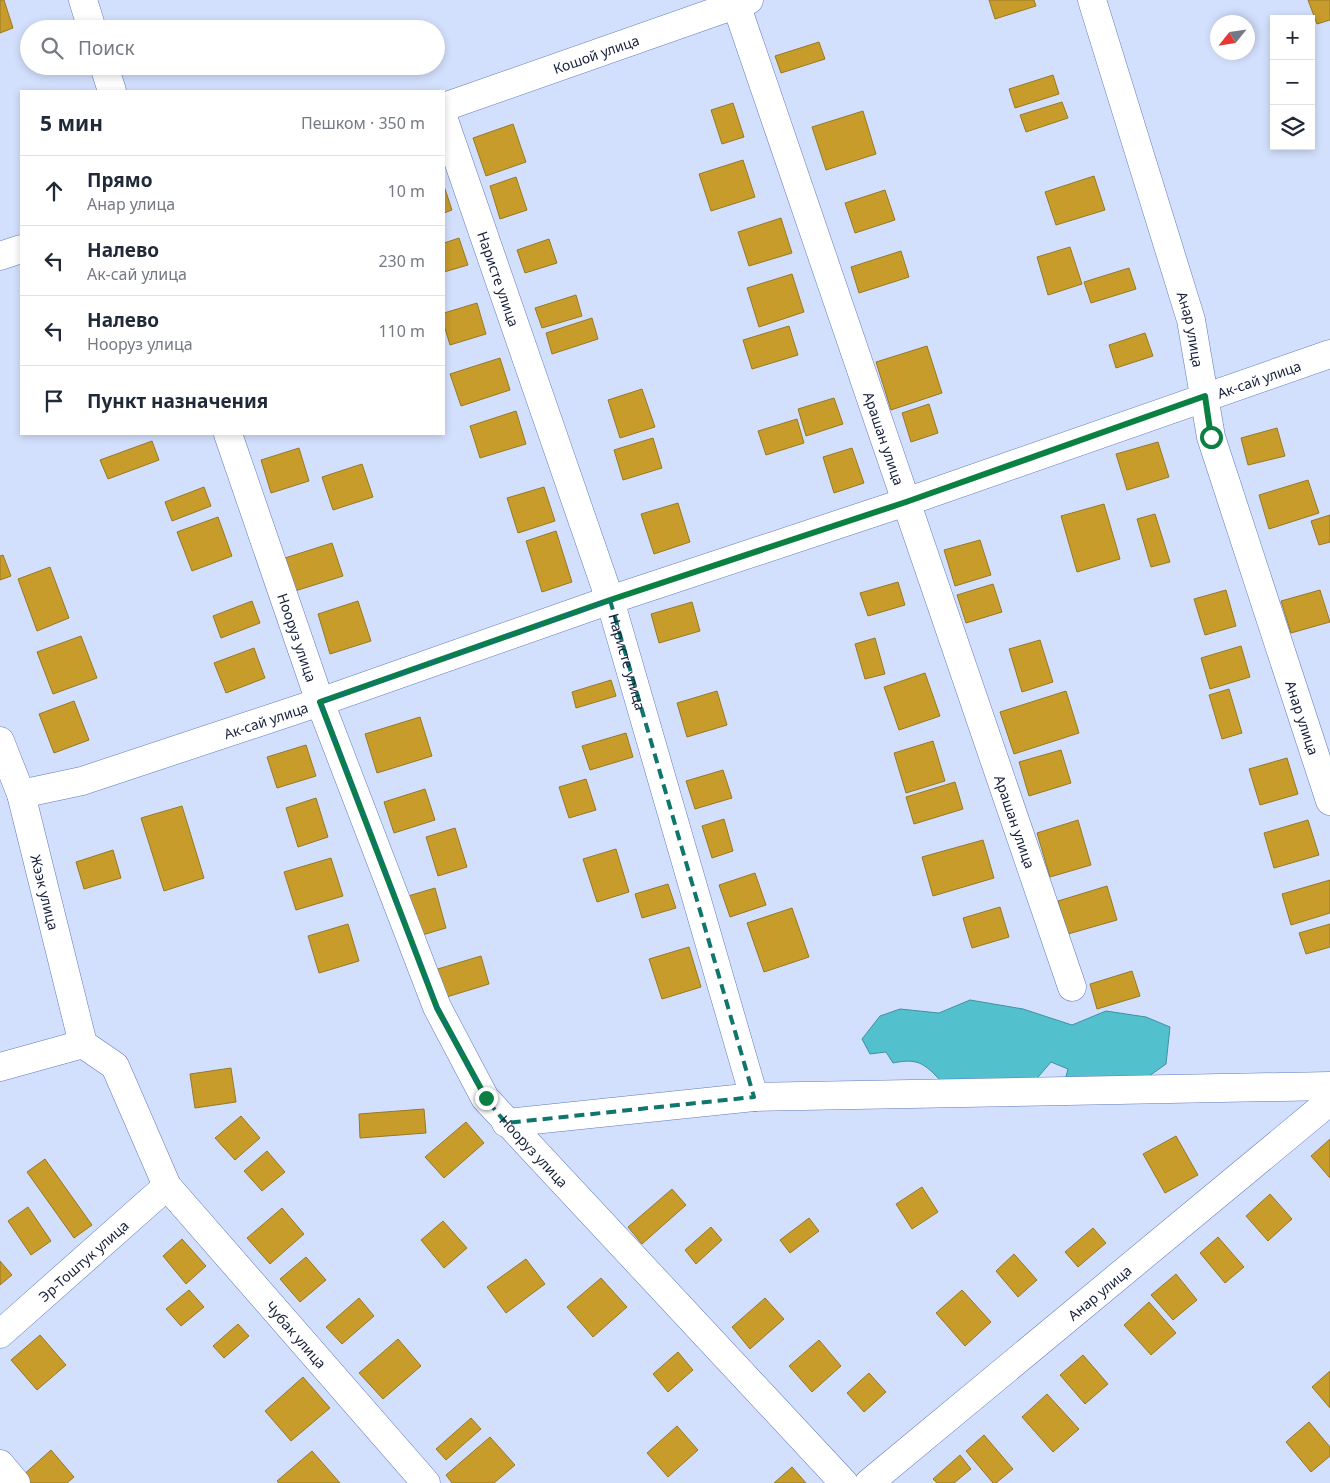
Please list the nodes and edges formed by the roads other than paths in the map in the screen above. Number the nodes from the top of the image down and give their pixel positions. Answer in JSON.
{"nodes":[{"id":1,"x":83,"y":0,"type":"edge"},
{"id":2,"x":1092,"y":0,"type":"edge"},
{"id":3,"x":742,"y":2,"type":"edge"},
{"id":4,"x":89,"y":20,"type":"edge"},
{"id":5,"x":107,"y":75,"type":"edge"},
{"id":6,"x":112,"y":90,"type":"edge"},
{"id":7,"x":445,"y":107,"type":"edge"},
{"id":8,"x":445,"y":123,"type":"edge"},
{"id":9,"x":20,"y":249,"type":"edge"},
{"id":10,"x":0,"y":256,"type":"edge"},
{"id":11,"x":1330,"y":354,"type":"edge"},
{"id":12,"x":1205,"y":396,"type":"junction"},
{"id":13,"x":228,"y":435,"type":"edge"},
{"id":14,"x":906,"y":502,"type":"junction"},
{"id":15,"x":610,"y":600,"type":"junction"},
{"id":16,"x":320,"y":702,"type":"junction"},
{"id":17,"x":0,"y":741,"type":"edge"},
{"id":18,"x":22,"y":794,"type":"junction"},
{"id":19,"x":1330,"y":801,"type":"edge"},
{"id":20,"x":1072,"y":987,"type":"dead end"},
{"id":21,"x":83,"y":1044,"type":"junction"},
{"id":22,"x":0,"y":1066,"type":"edge"},
{"id":23,"x":1330,"y":1086,"type":"edge"},
{"id":24,"x":754,"y":1097,"type":"junction"},
{"id":25,"x":1330,"y":1101,"type":"edge"},
{"id":26,"x":506,"y":1123,"type":"junction"},
{"id":27,"x":167,"y":1186,"type":"junction"},
{"id":28,"x":0,"y":1334,"type":"edge"},
{"id":29,"x":0,"y":1464,"type":"edge"},
{"id":30,"x":16,"y":1483,"type":"edge"},
{"id":31,"x":426,"y":1483,"type":"edge"},
{"id":32,"x":844,"y":1483,"type":"edge"},
{"id":33,"x":869,"y":1483,"type":"edge"}],
"edges":[{"from":1,"to":4,"type":"street"},
{"from":2,"to":12,"type":"street","name":"Анар улица"},
{"from":3,"to":7,"type":"street","name":"Кошой улица"},
{"from":3,"to":14,"type":"street","name":"Арашан улица"},
{"from":5,"to":6,"type":"street"},
{"from":8,"to":15,"type":"street","name":"Наристе улица"},
{"from":9,"to":10,"type":"street"},
{"from":11,"to":12,"type":"street","name":"Ак-сай улица"},
{"from":12,"to":14,"type":"street","name":"Ак-сай улица"},
{"from":12,"to":19,"type":"street","name":"Анар улица"},
{"from":13,"to":16,"type":"street","name":"Нооруз улица"},
{"from":14,"to":15,"type":"street","name":"Ак-сай улица"},
{"from":14,"to":20,"type":"street","name":"Арашан улица"},
{"from":15,"to":16,"type":"street","name":"Ак-сай улица"},
{"from":15,"to":24,"type":"street","name":"Наристе улица"},
{"from":16,"to":18,"type":"street","name":"Ак-сай улица"},
{"from":16,"to":26,"type":"street","name":"Нооруз улица"},
{"from":17,"to":18,"type":"street","name":"Жээк улица"},
{"from":18,"to":21,"type":"street","name":"Жээк улица"},
{"from":21,"to":22,"type":"street"},
{"from":21,"to":27,"type":"street"},
{"from":23,"to":24,"type":"street"},
{"from":24,"to":26,"type":"street"},
{"from":25,"to":33,"type":"street","name":"Анар улица"},
{"from":26,"to":32,"type":"street","name":"Нооруз улица"},
{"from":27,"to":28,"type":"street","name":"Эр-Тоштук улица"},
{"from":27,"to":31,"type":"street","name":"Чубак улица"},
{"from":29,"to":30,"type":"street"}]}
